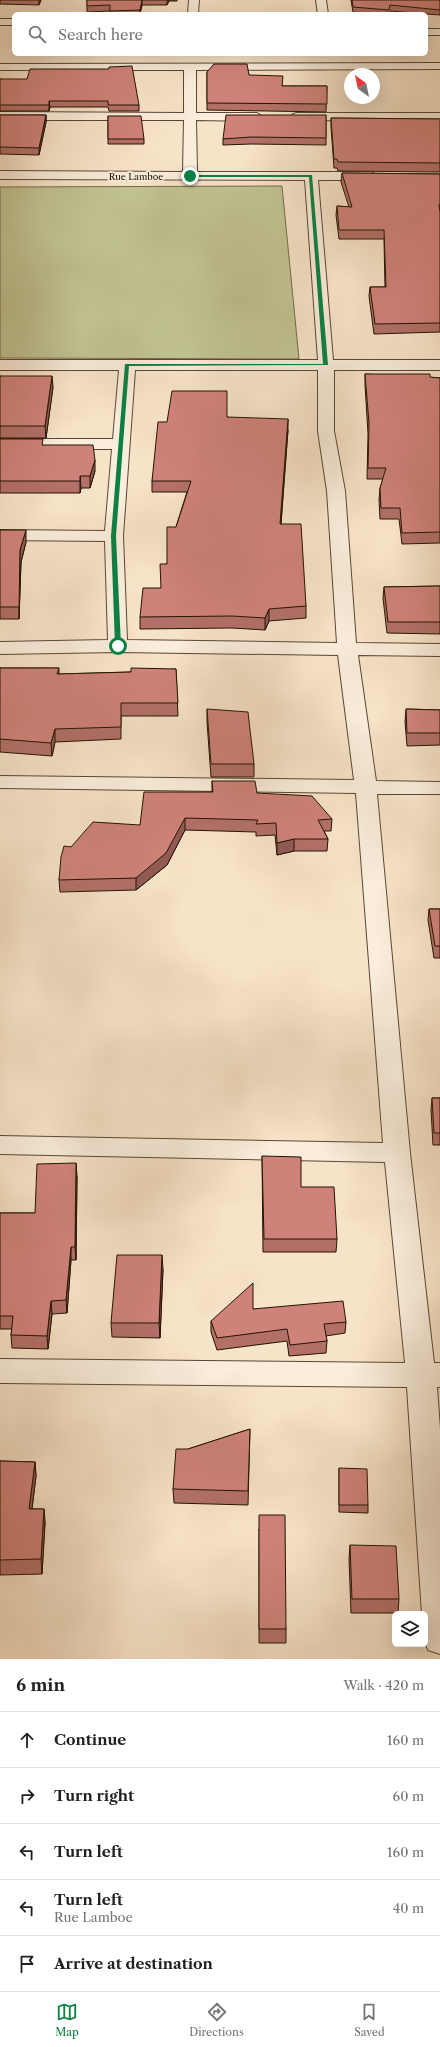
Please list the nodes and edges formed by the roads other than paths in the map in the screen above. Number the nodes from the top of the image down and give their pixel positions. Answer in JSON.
{"nodes":[{"id":1,"x":194,"y":0,"type":"edge"},
{"id":2,"x":321,"y":0,"type":"edge"},
{"id":3,"x":193,"y":12,"type":"edge"},
{"id":4,"x":323,"y":12,"type":"edge"},
{"id":5,"x":0,"y":22,"type":"edge"},
{"id":6,"x":12,"y":22,"type":"edge"},
{"id":7,"x":428,"y":32,"type":"edge"},
{"id":8,"x":440,"y":32,"type":"edge"},
{"id":9,"x":440,"y":66,"type":"edge"},
{"id":10,"x":0,"y":67,"type":"edge"},
{"id":11,"x":190,"y":67,"type":"junction"},
{"id":12,"x":0,"y":116,"type":"edge"},
{"id":13,"x":190,"y":117,"type":"junction"},
{"id":14,"x":268,"y":117,"type":"edge"},
{"id":15,"x":284,"y":117,"type":"edge"},
{"id":16,"x":440,"y":117,"type":"edge"},
{"id":17,"x":0,"y":175,"type":"edge"},
{"id":18,"x":190,"y":176,"type":"junction"},
{"id":19,"x":311,"y":176,"type":"junction"},
{"id":20,"x":387,"y":176,"type":"edge"},
{"id":21,"x":0,"y":365,"type":"edge"},
{"id":22,"x":127,"y":365,"type":"junction"},
{"id":23,"x":326,"y":365,"type":"junction"},
{"id":24,"x":440,"y":365,"type":"edge"},
{"id":25,"x":0,"y":444,"type":"edge"},
{"id":26,"x":122,"y":444,"type":"junction"},
{"id":27,"x":0,"y":535,"type":"edge"},
{"id":28,"x":114,"y":536,"type":"junction"},
{"id":29,"x":118,"y":646,"type":"junction"},
{"id":30,"x":0,"y":648,"type":"edge"},
{"id":31,"x":347,"y":649,"type":"junction"},
{"id":32,"x":440,"y":650,"type":"edge"},
{"id":33,"x":0,"y":782,"type":"edge"},
{"id":34,"x":366,"y":788,"type":"junction"},
{"id":35,"x":440,"y":788,"type":"edge"},
{"id":36,"x":0,"y":1145,"type":"edge"},
{"id":37,"x":397,"y":1152,"type":"junction"},
{"id":38,"x":0,"y":1371,"type":"edge"},
{"id":39,"x":430,"y":1375,"type":"edge"},
{"id":40,"x":440,"y":1639,"type":"edge"}],
"edges":[{"from":1,"to":3,"type":"street"},
{"from":2,"to":4,"type":"street"},
{"from":5,"to":6,"type":"street"},
{"from":7,"to":8,"type":"street"},
{"from":9,"to":11,"type":"street"},
{"from":10,"to":11,"type":"street"},
{"from":11,"to":13,"type":"street"},
{"from":12,"to":13,"type":"street"},
{"from":13,"to":14,"type":"street"},
{"from":13,"to":18,"type":"street"},
{"from":15,"to":16,"type":"street"},
{"from":17,"to":18,"type":"street","name":"Rue Lamboe"},
{"from":18,"to":19,"type":"street","name":"Rue Lamboe"},
{"from":19,"to":20,"type":"street","name":"Rue Lamboe"},
{"from":19,"to":23,"type":"street"},
{"from":21,"to":22,"type":"street"},
{"from":22,"to":23,"type":"street"},
{"from":22,"to":26,"type":"street"},
{"from":23,"to":24,"type":"street"},
{"from":23,"to":31,"type":"street"},
{"from":25,"to":26,"type":"street"},
{"from":26,"to":28,"type":"street"},
{"from":27,"to":28,"type":"street"},
{"from":28,"to":29,"type":"street"},
{"from":29,"to":30,"type":"street"},
{"from":29,"to":31,"type":"street"},
{"from":31,"to":32,"type":"street"},
{"from":31,"to":34,"type":"street"},
{"from":33,"to":34,"type":"street"},
{"from":34,"to":35,"type":"street"},
{"from":34,"to":37,"type":"street"},
{"from":36,"to":37,"type":"street"},
{"from":37,"to":39,"type":"street"},
{"from":38,"to":39,"type":"street"},
{"from":39,"to":40,"type":"street"}]}
